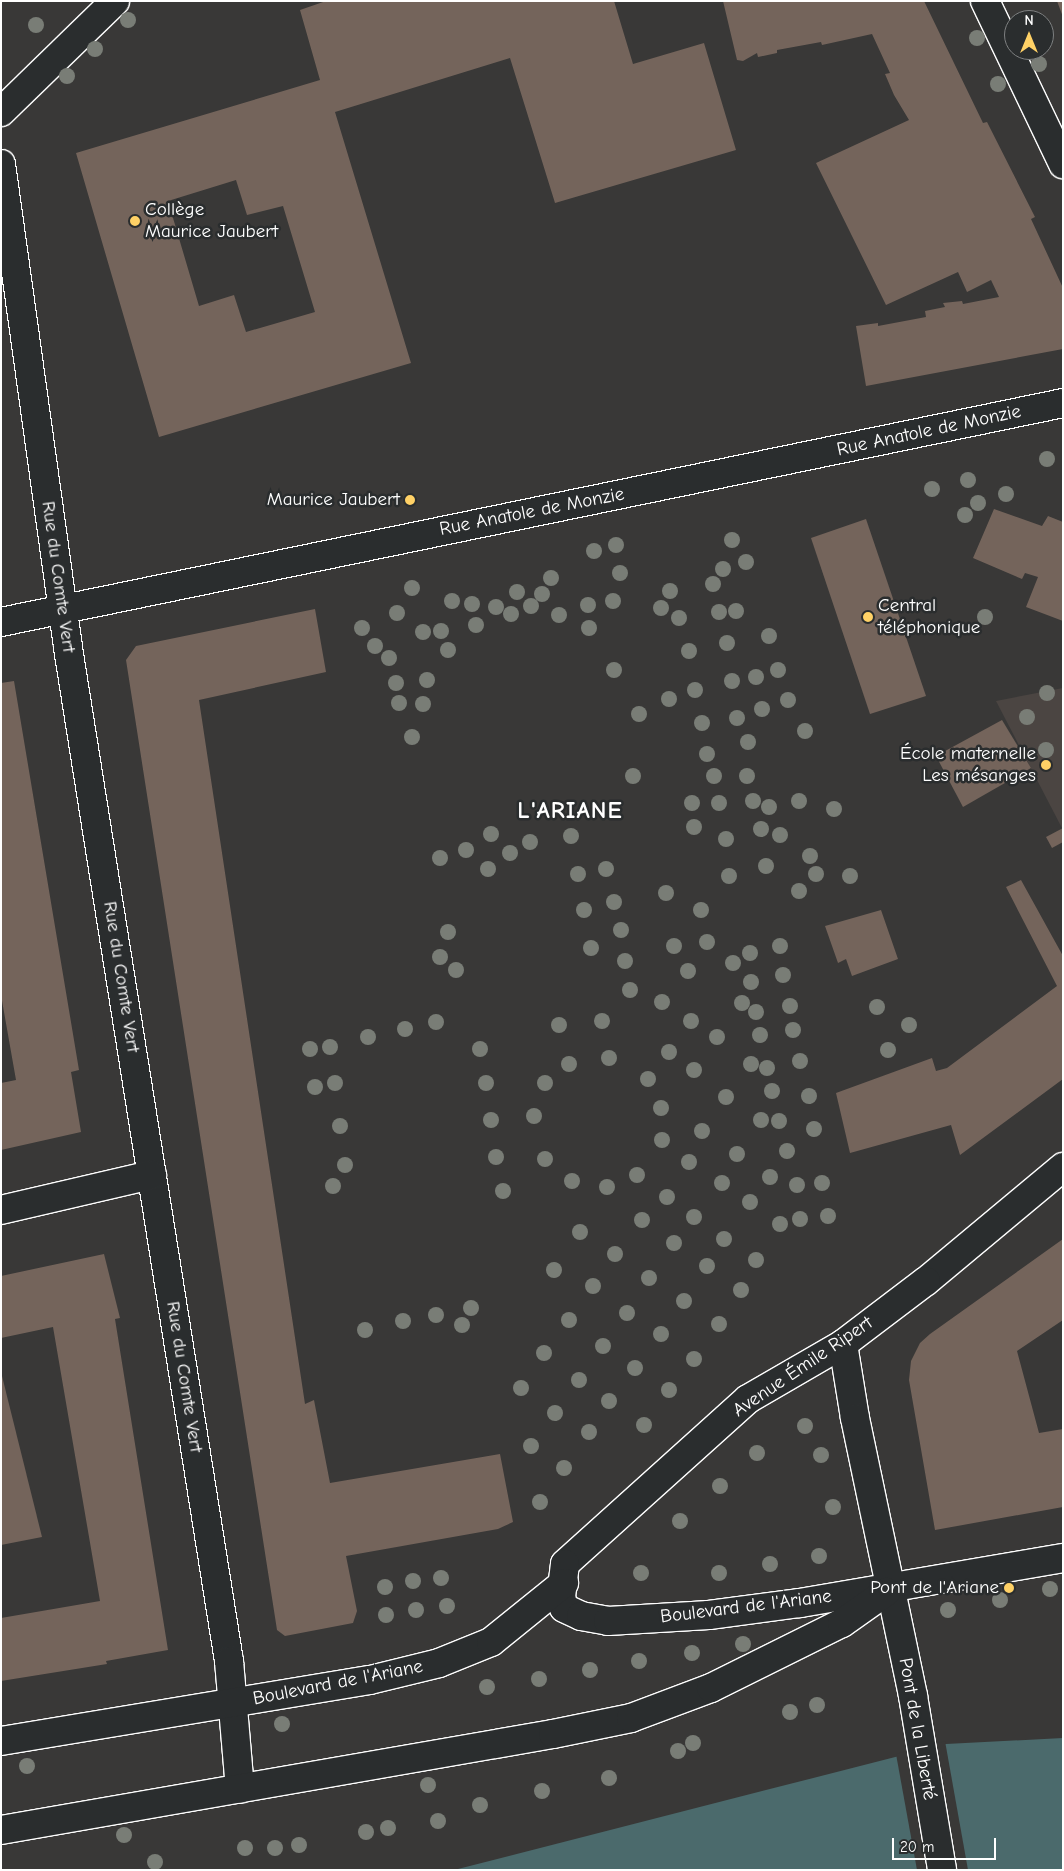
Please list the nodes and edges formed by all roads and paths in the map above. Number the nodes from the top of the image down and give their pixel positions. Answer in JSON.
{"nodes":[{"id":1,"x":115,"y":1,"type":"edge"},
{"id":2,"x":985,"y":1,"type":"edge"},
{"id":3,"x":1,"y":112,"type":"edge"},
{"id":4,"x":1,"y":164,"type":"edge"},
{"id":5,"x":1063,"y":164,"type":"edge"},
{"id":6,"x":1063,"y":403,"type":"edge"},
{"id":7,"x":63,"y":609,"type":"junction"},
{"id":8,"x":1,"y":622,"type":"edge"},
{"id":9,"x":1063,"y":1168,"type":"edge"},
{"id":10,"x":152,"y":1175,"type":"junction"},
{"id":11,"x":1,"y":1210,"type":"edge"},
{"id":12,"x":843,"y":1344,"type":"junction"},
{"id":13,"x":1063,"y":1558,"type":"edge"},
{"id":14,"x":564,"y":1583,"type":"junction"},
{"id":15,"x":892,"y":1588,"type":"junction"},
{"id":16,"x":232,"y":1702,"type":"junction"},
{"id":17,"x":1,"y":1741,"type":"edge"},
{"id":18,"x":240,"y":1789,"type":"junction"},
{"id":19,"x":1,"y":1830,"type":"edge"},
{"id":20,"x":942,"y":1870,"type":"edge"}],
"edges":[{"from":1,"to":3,"type":"street"},
{"from":2,"to":5,"type":"street"},
{"from":4,"to":7,"type":"street","name":"Rue du Comte Vert"},
{"from":6,"to":7,"type":"street","name":"Rue Anatole de Monzie"},
{"from":7,"to":8,"type":"street","name":"Rue Anatole de Monzie"},
{"from":7,"to":10,"type":"street","name":"Rue du Comte Vert"},
{"from":9,"to":12,"type":"street","name":"Avenue Émile Ripert"},
{"from":10,"to":11,"type":"street"},
{"from":10,"to":16,"type":"street","name":"Rue du Comte Vert"},
{"from":12,"to":14,"type":"street","name":"Avenue Émile Ripert"},
{"from":12,"to":15,"type":"street","name":"Pont de la Liberté"},
{"from":13,"to":15,"type":"street","name":"Boulevard de l'Ariane"},
{"from":14,"to":15,"type":"street","name":"Boulevard de l'Ariane"},
{"from":14,"to":16,"type":"street","name":"Boulevard de l'Ariane"},
{"from":15,"to":18,"type":"street","name":"Boulevard de l'Ariane"},
{"from":15,"to":20,"type":"street","name":"Pont de la Liberté"},
{"from":16,"to":17,"type":"street","name":"Boulevard de l'Ariane"},
{"from":16,"to":18,"type":"street","name":"Rue du Comte Vert"},
{"from":18,"to":19,"type":"street","name":"Boulevard de l'Ariane"}]}
